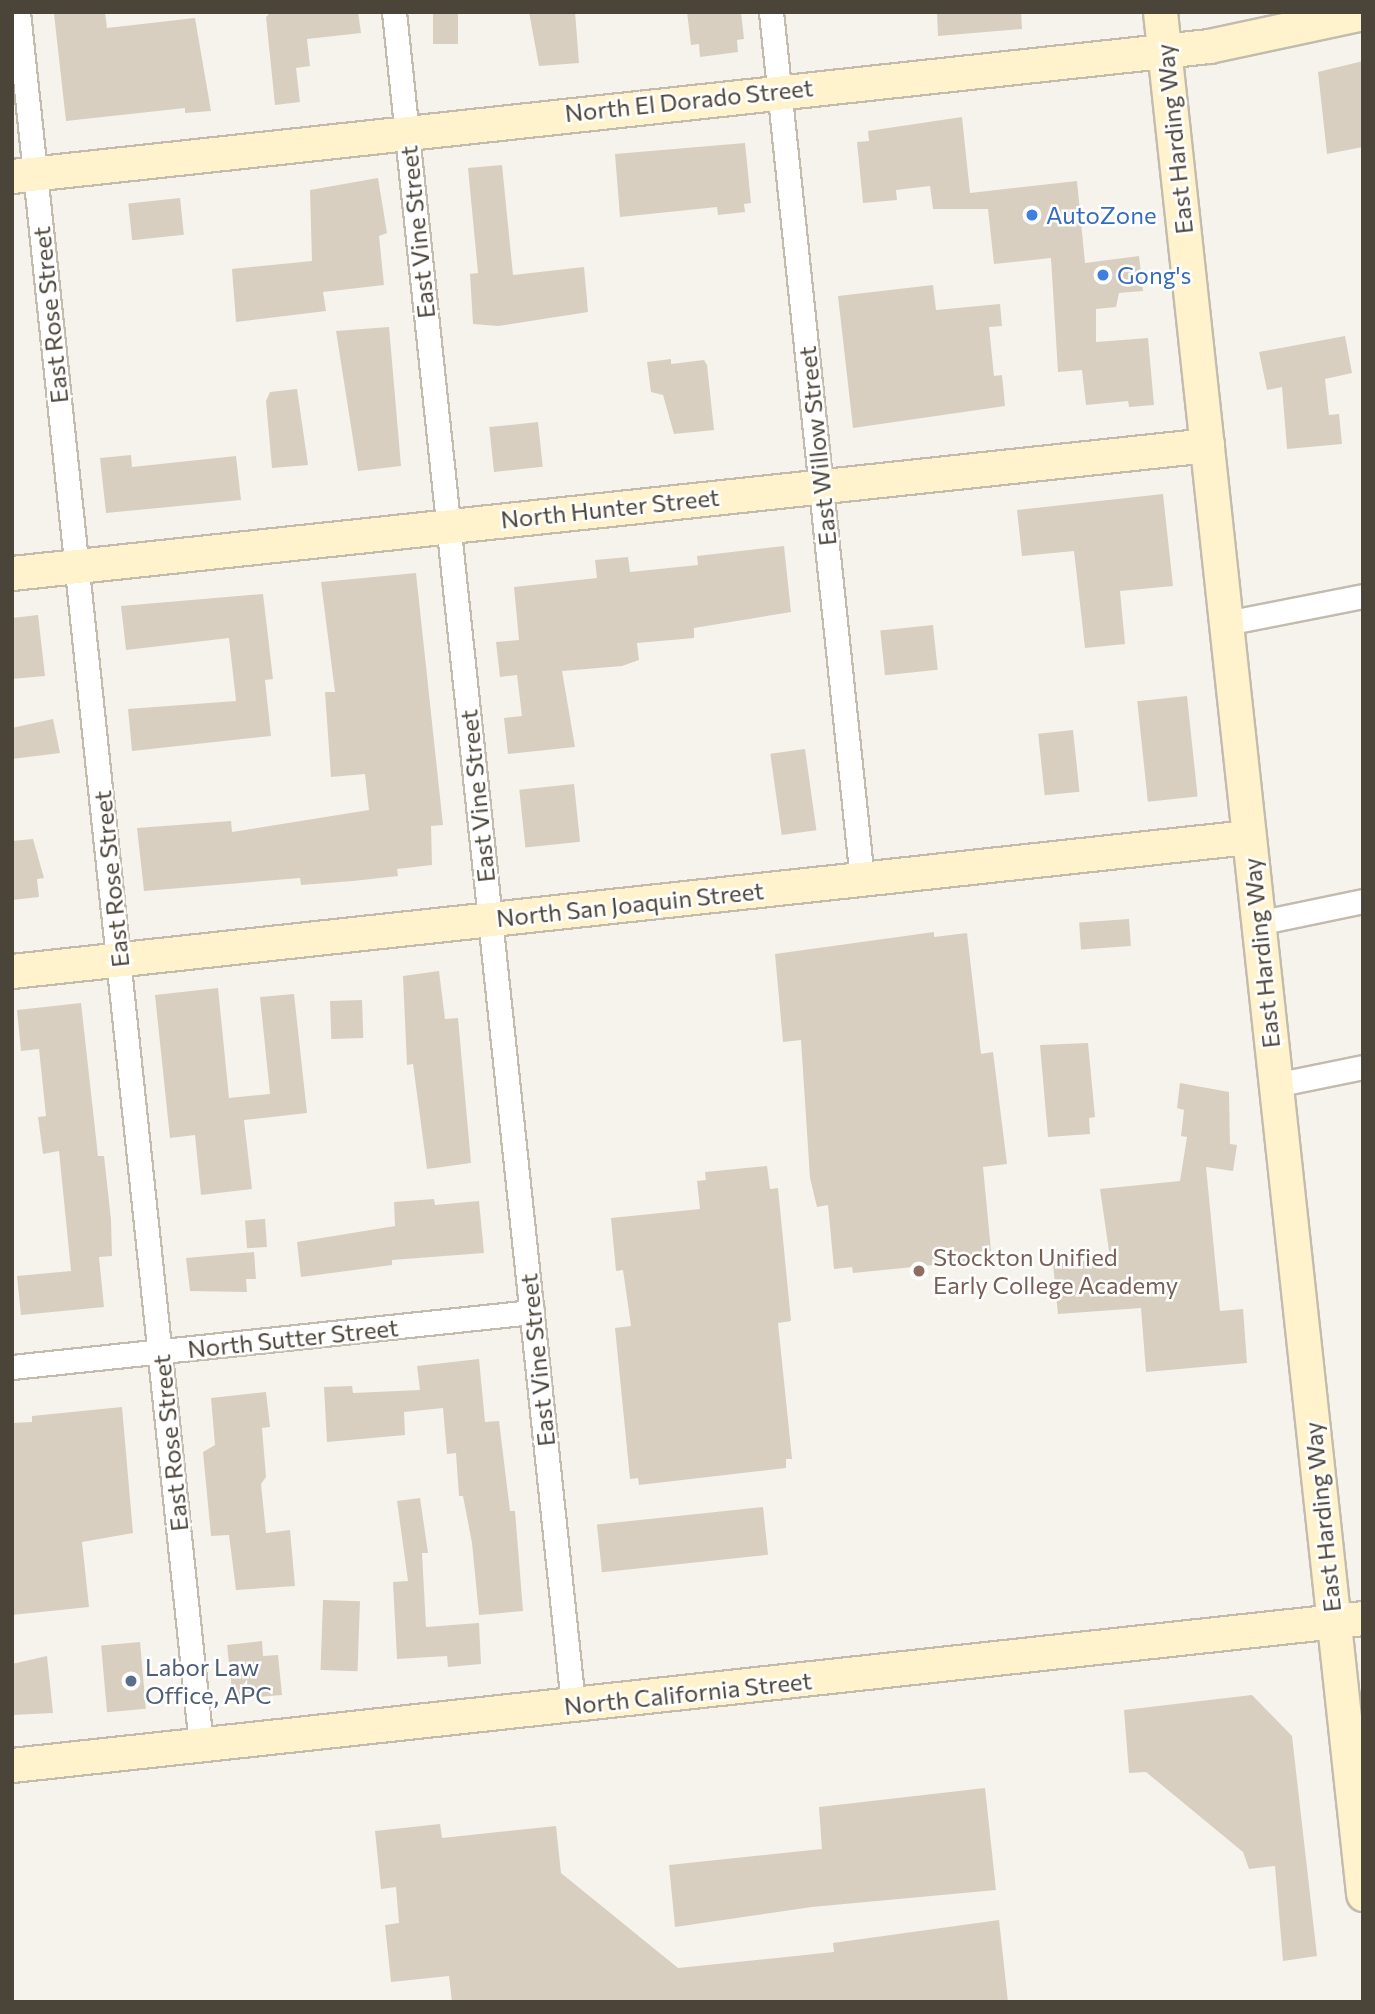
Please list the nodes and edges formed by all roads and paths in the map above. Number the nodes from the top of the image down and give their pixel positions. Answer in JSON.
{"nodes":[{"id":1,"x":18,"y":12,"type":"edge"},
{"id":2,"x":394,"y":12,"type":"edge"},
{"id":3,"x":771,"y":12,"type":"edge"},
{"id":4,"x":1160,"y":12,"type":"edge"},
{"id":5,"x":1363,"y":13,"type":"edge"},
{"id":6,"x":1164,"y":52,"type":"junction"},
{"id":7,"x":780,"y":89,"type":"junction"},
{"id":8,"x":407,"y":132,"type":"junction"},
{"id":9,"x":23,"y":174,"type":"edge"},
{"id":10,"x":1207,"y":445,"type":"junction"},
{"id":11,"x":821,"y":486,"type":"junction"},
{"id":12,"x":448,"y":525,"type":"junction"},
{"id":13,"x":76,"y":566,"type":"junction"},
{"id":14,"x":12,"y":573,"type":"edge"},
{"id":15,"x":1363,"y":596,"type":"edge"},
{"id":16,"x":1226,"y":623,"type":"junction"},
{"id":17,"x":1248,"y":837,"type":"junction"},
{"id":18,"x":862,"y":879,"type":"junction"},
{"id":19,"x":1363,"y":901,"type":"edge"},
{"id":20,"x":490,"y":919,"type":"junction"},
{"id":21,"x":1258,"y":923,"type":"junction"},
{"id":22,"x":119,"y":959,"type":"junction"},
{"id":23,"x":12,"y":971,"type":"edge"},
{"id":24,"x":1363,"y":1067,"type":"edge"},
{"id":25,"x":1275,"y":1085,"type":"junction"},
{"id":26,"x":532,"y":1312,"type":"junction"},
{"id":27,"x":160,"y":1352,"type":"junction"},
{"id":28,"x":12,"y":1367,"type":"edge"},
{"id":29,"x":1348,"y":1620,"type":"edge"},
{"id":30,"x":573,"y":1705,"type":"junction"},
{"id":31,"x":201,"y":1745,"type":"junction"},
{"id":32,"x":12,"y":1765,"type":"edge"},
{"id":33,"x":1363,"y":1894,"type":"edge"}],
"edges":[{"from":1,"to":9,"type":"street","name":"East Rose Street"},
{"from":2,"to":8,"type":"street","name":"East Vine Street"},
{"from":3,"to":7,"type":"street","name":"East Willow Street"},
{"from":4,"to":6,"type":"street","name":"East Harding Way"},
{"from":5,"to":6,"type":"street","name":"North El Dorado Street"},
{"from":6,"to":7,"type":"street","name":"North El Dorado Street"},
{"from":6,"to":10,"type":"street","name":"East Harding Way"},
{"from":7,"to":8,"type":"street","name":"North El Dorado Street"},
{"from":7,"to":11,"type":"street","name":"East Willow Street"},
{"from":8,"to":9,"type":"street","name":"North El Dorado Street"},
{"from":8,"to":12,"type":"street","name":"East Vine Street"},
{"from":9,"to":13,"type":"street","name":"East Rose Street"},
{"from":10,"to":11,"type":"street","name":"North Hunter Street"},
{"from":10,"to":16,"type":"street","name":"East Harding Way"},
{"from":11,"to":12,"type":"street","name":"North Hunter Street"},
{"from":11,"to":18,"type":"street","name":"East Willow Street"},
{"from":12,"to":13,"type":"street","name":"North Hunter Street"},
{"from":12,"to":20,"type":"street","name":"East Vine Street"},
{"from":13,"to":14,"type":"street","name":"North Hunter Street"},
{"from":13,"to":22,"type":"street","name":"East Rose Street"},
{"from":15,"to":16,"type":"street"},
{"from":16,"to":17,"type":"street","name":"East Harding Way"},
{"from":17,"to":18,"type":"street","name":"North San Joaquin Street"},
{"from":17,"to":21,"type":"street","name":"East Harding Way"},
{"from":18,"to":20,"type":"street","name":"North San Joaquin Street"},
{"from":19,"to":21,"type":"street"},
{"from":20,"to":22,"type":"street","name":"North San Joaquin Street"},
{"from":20,"to":26,"type":"street","name":"East Vine Street"},
{"from":21,"to":25,"type":"street","name":"East Harding Way"},
{"from":22,"to":23,"type":"street","name":"North San Joaquin Street"},
{"from":22,"to":27,"type":"street","name":"East Rose Street"},
{"from":24,"to":25,"type":"street"},
{"from":25,"to":29,"type":"street","name":"East Harding Way"},
{"from":26,"to":27,"type":"street","name":"North Sutter Street"},
{"from":26,"to":30,"type":"street","name":"East Vine Street"},
{"from":27,"to":28,"type":"street","name":"North Sutter Street"},
{"from":27,"to":31,"type":"street","name":"East Rose Street"},
{"from":29,"to":30,"type":"street","name":"North California Street"},
{"from":29,"to":33,"type":"street","name":"East Harding Way"},
{"from":30,"to":31,"type":"street","name":"North California Street"},
{"from":31,"to":32,"type":"street","name":"North California Street"}]}
